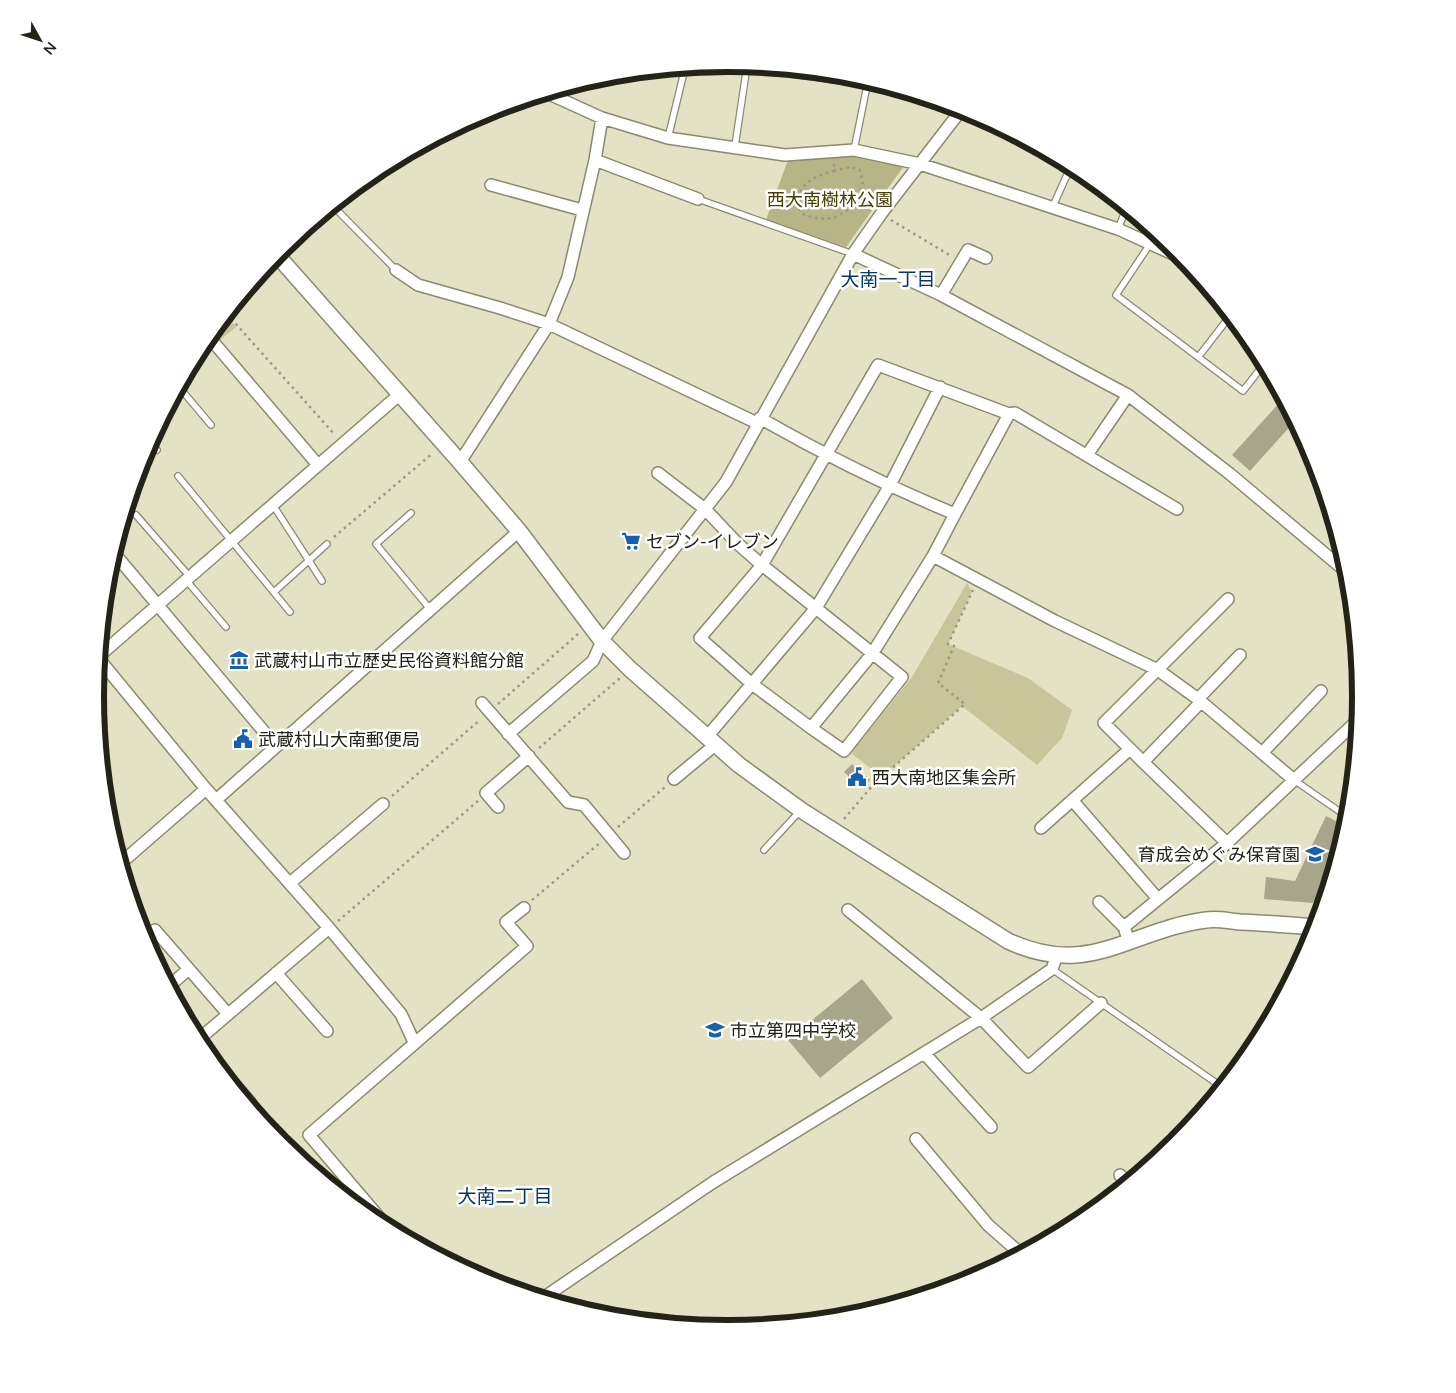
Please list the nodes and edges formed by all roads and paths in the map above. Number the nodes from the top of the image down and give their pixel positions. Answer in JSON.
{"nodes":[{"id":1,"x":746,"y":73,"type":"edge"},
{"id":2,"x":683,"y":74,"type":"edge"},
{"id":3,"x":866,"y":88,"type":"edge"},
{"id":4,"x":556,"y":97,"type":"edge"},
{"id":5,"x":957,"y":116,"type":"edge"},
{"id":6,"x":602,"y":118,"type":"junction"},
{"id":7,"x":668,"y":138,"type":"junction"},
{"id":8,"x":735,"y":146,"type":"junction"},
{"id":9,"x":854,"y":150,"type":"junction"},
{"id":10,"x":833,"y":153,"type":"junction"},
{"id":11,"x":595,"y":160,"type":"junction"},
{"id":12,"x":920,"y":164,"type":"junction"},
{"id":13,"x":834,"y":171,"type":"junction"},
{"id":14,"x":1068,"y":173,"type":"edge"},
{"id":15,"x":491,"y":185,"type":"dead end"},
{"id":16,"x":859,"y":195,"type":"junction"},
{"id":17,"x":698,"y":199,"type":"joint"},
{"id":18,"x":1053,"y":206,"type":"junction"},
{"id":19,"x":337,"y":210,"type":"edge"},
{"id":20,"x":582,"y":210,"type":"junction"},
{"id":21,"x":882,"y":213,"type":"junction"},
{"id":22,"x":1124,"y":214,"type":"edge"},
{"id":23,"x":1118,"y":229,"type":"junction"},
{"id":24,"x":1150,"y":244,"type":"junction"},
{"id":25,"x":1164,"y":250,"type":"edge"},
{"id":26,"x":853,"y":254,"type":"junction"},
{"id":27,"x":986,"y":258,"type":"dead end"},
{"id":28,"x":282,"y":261,"type":"edge"},
{"id":29,"x":960,"y":262,"type":"junction"},
{"id":30,"x":396,"y":270,"type":"joint"},
{"id":31,"x":941,"y":295,"type":"junction"},
{"id":32,"x":231,"y":319,"type":"edge"},
{"id":33,"x":1226,"y":321,"type":"edge"},
{"id":34,"x":549,"y":324,"type":"junction"},
{"id":35,"x":215,"y":344,"type":"dead end"},
{"id":36,"x":1198,"y":356,"type":"junction"},
{"id":37,"x":1259,"y":370,"type":"edge"},
{"id":38,"x":940,"y":387,"type":"junction"},
{"id":39,"x":183,"y":392,"type":"edge"},
{"id":40,"x":400,"y":394,"type":"junction"},
{"id":41,"x":1128,"y":395,"type":"junction"},
{"id":42,"x":1009,"y":414,"type":"junction"},
{"id":43,"x":759,"y":421,"type":"junction"},
{"id":44,"x":211,"y":425,"type":"dead end"},
{"id":45,"x":342,"y":444,"type":"junction"},
{"id":46,"x":443,"y":444,"type":"junction"},
{"id":47,"x":825,"y":455,"type":"junction"},
{"id":48,"x":1088,"y":455,"type":"junction"},
{"id":49,"x":460,"y":462,"type":"junction"},
{"id":50,"x":318,"y":465,"type":"junction"},
{"id":51,"x":658,"y":473,"type":"dead end"},
{"id":52,"x":178,"y":476,"type":"dead end"},
{"id":53,"x":889,"y":487,"type":"junction"},
{"id":54,"x":272,"y":505,"type":"junction"},
{"id":55,"x":705,"y":508,"type":"junction"},
{"id":56,"x":1177,"y":509,"type":"dead end"},
{"id":57,"x":411,"y":513,"type":"dead end"},
{"id":58,"x":954,"y":514,"type":"junction"},
{"id":59,"x":136,"y":515,"type":"dead end"},
{"id":60,"x":519,"y":531,"type":"junction"},
{"id":61,"x":231,"y":541,"type":"junction"},
{"id":62,"x":327,"y":544,"type":"joint"},
{"id":63,"x":932,"y":556,"type":"junction"},
{"id":64,"x":119,"y":559,"type":"edge"},
{"id":65,"x":309,"y":560,"type":"junction"},
{"id":66,"x":1338,"y":564,"type":"edge"},
{"id":67,"x":762,"y":565,"type":"junction"},
{"id":68,"x":188,"y":579,"type":"junction"},
{"id":69,"x":978,"y":579,"type":"junction"},
{"id":70,"x":322,"y":581,"type":"dead end"},
{"id":71,"x":274,"y":592,"type":"junction"},
{"id":72,"x":1228,"y":599,"type":"dead end"},
{"id":73,"x":158,"y":605,"type":"junction"},
{"id":74,"x":816,"y":608,"type":"junction"},
{"id":75,"x":430,"y":609,"type":"junction"},
{"id":76,"x":290,"y":612,"type":"dead end"},
{"id":77,"x":226,"y":627,"type":"dead end"},
{"id":78,"x":602,"y":641,"type":"junction"},
{"id":79,"x":105,"y":651,"type":"edge"},
{"id":80,"x":872,"y":654,"type":"junction"},
{"id":81,"x":1240,"y":655,"type":"dead end"},
{"id":82,"x":105,"y":664,"type":"edge"},
{"id":83,"x":630,"y":669,"type":"junction"},
{"id":84,"x":1158,"y":670,"type":"junction"},
{"id":85,"x":752,"y":684,"type":"junction"},
{"id":86,"x":1321,"y":691,"type":"dead end"},
{"id":87,"x":1200,"y":700,"type":"junction"},
{"id":88,"x":482,"y":703,"type":"dead end"},
{"id":89,"x":1351,"y":725,"type":"edge"},
{"id":90,"x":811,"y":728,"type":"junction"},
{"id":91,"x":508,"y":734,"type":"junction"},
{"id":92,"x":711,"y":742,"type":"junction"},
{"id":93,"x":276,"y":746,"type":"junction"},
{"id":94,"x":1130,"y":749,"type":"junction"},
{"id":95,"x":1262,"y":753,"type":"junction"},
{"id":96,"x":529,"y":756,"type":"junction"},
{"id":97,"x":1143,"y":762,"type":"junction"},
{"id":98,"x":674,"y":779,"type":"dead end"},
{"id":99,"x":1294,"y":780,"type":"junction"},
{"id":100,"x":206,"y":789,"type":"junction"},
{"id":101,"x":486,"y":793,"type":"junction"},
{"id":102,"x":216,"y":800,"type":"junction"},
{"id":103,"x":1073,"y":801,"type":"junction"},
{"id":104,"x":383,"y":804,"type":"dead end"},
{"id":105,"x":498,"y":807,"type":"dead end"},
{"id":106,"x":801,"y":810,"type":"junction"},
{"id":107,"x":1341,"y":812,"type":"edge"},
{"id":108,"x":1041,"y":828,"type":"dead end"},
{"id":109,"x":834,"y":830,"type":"junction"},
{"id":110,"x":1227,"y":843,"type":"junction"},
{"id":111,"x":764,"y":850,"type":"dead end"},
{"id":112,"x":624,"y":853,"type":"dead end"},
{"id":113,"x":125,"y":859,"type":"edge"},
{"id":114,"x":290,"y":883,"type":"junction"},
{"id":115,"x":1158,"y":899,"type":"junction"},
{"id":116,"x":1099,"y":902,"type":"dead end"},
{"id":117,"x":524,"y":908,"type":"dead end"},
{"id":118,"x":848,"y":910,"type":"dead end"},
{"id":119,"x":1308,"y":926,"type":"edge"},
{"id":120,"x":1124,"y":927,"type":"junction"},
{"id":121,"x":329,"y":928,"type":"junction"},
{"id":122,"x":155,"y":930,"type":"dead end"},
{"id":123,"x":1129,"y":942,"type":"junction"},
{"id":124,"x":1054,"y":962,"type":"junction"},
{"id":125,"x":189,"y":969,"type":"junction"},
{"id":126,"x":276,"y":973,"type":"junction"},
{"id":127,"x":174,"y":982,"type":"edge"},
{"id":128,"x":1101,"y":1003,"type":"junction"},
{"id":129,"x":228,"y":1014,"type":"junction"},
{"id":130,"x":981,"y":1018,"type":"junction"},
{"id":131,"x":327,"y":1031,"type":"dead end"},
{"id":132,"x":204,"y":1035,"type":"edge"},
{"id":133,"x":414,"y":1042,"type":"junction"},
{"id":134,"x":924,"y":1052,"type":"junction"},
{"id":135,"x":1217,"y":1083,"type":"edge"},
{"id":136,"x":992,"y":1127,"type":"dead end"},
{"id":137,"x":916,"y":1138,"type":"dead end"},
{"id":138,"x":371,"y":1208,"type":"edge"},
{"id":139,"x":1016,"y":1250,"type":"edge"},
{"id":140,"x":553,"y":1295,"type":"edge"}],
"edges":[{"from":1,"to":8,"type":"lane"},
{"from":2,"to":7,"type":"lane"},
{"from":3,"to":9,"type":"lane"},
{"from":4,"to":6,"type":"street"},
{"from":5,"to":12,"type":"street"},
{"from":6,"to":7,"type":"street"},
{"from":6,"to":11,"type":"street"},
{"from":7,"to":8,"type":"street"},
{"from":8,"to":10,"type":"street"},
{"from":9,"to":10,"type":"street"},
{"from":9,"to":12,"type":"street"},
{"from":10,"to":13,"type":"path"},
{"from":11,"to":17,"type":"street"},
{"from":11,"to":20,"type":"street"},
{"from":12,"to":18,"type":"street"},
{"from":12,"to":21,"type":"street"},
{"from":13,"to":16,"type":"path"},
{"from":13,"to":16,"type":"path"},
{"from":14,"to":18,"type":"lane"},
{"from":15,"to":20,"type":"street"},
{"from":16,"to":21,"type":"path"},
{"from":17,"to":26,"type":"lane"},
{"from":18,"to":23,"type":"street"},
{"from":19,"to":30,"type":"lane"},
{"from":20,"to":34,"type":"street"},
{"from":21,"to":26,"type":"street"},
{"from":21,"to":29,"type":"path"},
{"from":22,"to":23,"type":"lane"},
{"from":23,"to":24,"type":"street"},
{"from":24,"to":25,"type":"street"},
{"from":24,"to":36,"type":"lane"},
{"from":26,"to":31,"type":"street"},
{"from":26,"to":43,"type":"street"},
{"from":27,"to":29,"type":"street"},
{"from":28,"to":40,"type":"street"},
{"from":29,"to":31,"type":"street"},
{"from":30,"to":34,"type":"street"},
{"from":31,"to":41,"type":"street"},
{"from":32,"to":45,"type":"path"},
{"from":33,"to":36,"type":"lane"},
{"from":34,"to":43,"type":"street"},
{"from":34,"to":49,"type":"street"},
{"from":35,"to":50,"type":"street"},
{"from":36,"to":37,"type":"lane"},
{"from":38,"to":42,"type":"street"},
{"from":38,"to":47,"type":"street"},
{"from":38,"to":53,"type":"street"},
{"from":39,"to":44,"type":"lane"},
{"from":40,"to":45,"type":"street"},
{"from":40,"to":46,"type":"street"},
{"from":41,"to":48,"type":"street"},
{"from":41,"to":66,"type":"street"},
{"from":42,"to":48,"type":"street"},
{"from":42,"to":58,"type":"street"},
{"from":43,"to":47,"type":"street"},
{"from":43,"to":55,"type":"street"},
{"from":45,"to":50,"type":"street"},
{"from":46,"to":49,"type":"street"},
{"from":46,"to":62,"type":"path"},
{"from":47,"to":53,"type":"street"},
{"from":47,"to":67,"type":"street"},
{"from":48,"to":56,"type":"street"},
{"from":49,"to":60,"type":"street"},
{"from":50,"to":54,"type":"street"},
{"from":51,"to":55,"type":"street"},
{"from":52,"to":61,"type":"lane"},
{"from":53,"to":58,"type":"street"},
{"from":53,"to":74,"type":"street"},
{"from":54,"to":61,"type":"street"},
{"from":54,"to":65,"type":"lane"},
{"from":55,"to":67,"type":"street"},
{"from":55,"to":78,"type":"street"},
{"from":57,"to":75,"type":"lane"},
{"from":58,"to":63,"type":"street"},
{"from":59,"to":68,"type":"lane"},
{"from":60,"to":75,"type":"street"},
{"from":60,"to":78,"type":"street"},
{"from":61,"to":68,"type":"street"},
{"from":61,"to":71,"type":"lane"},
{"from":62,"to":65,"type":"lane"},
{"from":63,"to":69,"type":"street"},
{"from":63,"to":80,"type":"street"},
{"from":64,"to":73,"type":"street"},
{"from":65,"to":70,"type":"lane"},
{"from":65,"to":71,"type":"lane"},
{"from":67,"to":74,"type":"street"},
{"from":67,"to":85,"type":"street"},
{"from":68,"to":73,"type":"street"},
{"from":68,"to":77,"type":"lane"},
{"from":69,"to":84,"type":"street"},
{"from":69,"to":109,"type":"path"},
{"from":71,"to":76,"type":"lane"},
{"from":72,"to":84,"type":"street"},
{"from":73,"to":79,"type":"street"},
{"from":73,"to":93,"type":"street"},
{"from":74,"to":80,"type":"street"},
{"from":74,"to":85,"type":"street"},
{"from":75,"to":93,"type":"street"},
{"from":78,"to":83,"type":"street"},
{"from":78,"to":91,"type":"street"},
{"from":80,"to":90,"type":"street"},
{"from":80,"to":90,"type":"street"},
{"from":81,"to":87,"type":"street"},
{"from":82,"to":100,"type":"street"},
{"from":83,"to":92,"type":"street"},
{"from":83,"to":96,"type":"path"},
{"from":84,"to":87,"type":"street"},
{"from":84,"to":94,"type":"street"},
{"from":85,"to":90,"type":"street"},
{"from":85,"to":92,"type":"street"},
{"from":86,"to":95,"type":"street"},
{"from":87,"to":95,"type":"street"},
{"from":87,"to":97,"type":"street"},
{"from":88,"to":91,"type":"street"},
{"from":89,"to":99,"type":"street"},
{"from":91,"to":96,"type":"street"},
{"from":92,"to":98,"type":"street"},
{"from":92,"to":106,"type":"street"},
{"from":93,"to":102,"type":"street"},
{"from":94,"to":97,"type":"street"},
{"from":94,"to":103,"type":"street"},
{"from":95,"to":99,"type":"street"},
{"from":96,"to":101,"type":"street"},
{"from":96,"to":112,"type":"street"},
{"from":97,"to":110,"type":"street"},
{"from":99,"to":107,"type":"lane"},
{"from":99,"to":110,"type":"street"},
{"from":100,"to":102,"type":"street"},
{"from":100,"to":113,"type":"street"},
{"from":101,"to":105,"type":"street"},
{"from":101,"to":121,"type":"path"},
{"from":102,"to":114,"type":"street"},
{"from":103,"to":108,"type":"street"},
{"from":103,"to":115,"type":"street"},
{"from":104,"to":114,"type":"street"},
{"from":106,"to":109,"type":"street"},
{"from":106,"to":111,"type":"lane"},
{"from":109,"to":124,"type":"street"},
{"from":110,"to":115,"type":"street"},
{"from":114,"to":121,"type":"street"},
{"from":115,"to":120,"type":"street"},
{"from":116,"to":120,"type":"street"},
{"from":117,"to":133,"type":"street"},
{"from":118,"to":130,"type":"street"},
{"from":119,"to":123,"type":"street"},
{"from":120,"to":123,"type":"street"},
{"from":121,"to":126,"type":"street"},
{"from":121,"to":133,"type":"street"},
{"from":122,"to":125,"type":"street"},
{"from":123,"to":124,"type":"street"},
{"from":124,"to":128,"type":"lane"},
{"from":124,"to":130,"type":"street"},
{"from":125,"to":127,"type":"street"},
{"from":125,"to":129,"type":"street"},
{"from":126,"to":129,"type":"street"},
{"from":126,"to":131,"type":"street"},
{"from":128,"to":130,"type":"street"},
{"from":128,"to":135,"type":"lane"},
{"from":129,"to":132,"type":"street"},
{"from":130,"to":134,"type":"street"},
{"from":133,"to":138,"type":"street"},
{"from":134,"to":136,"type":"street"},
{"from":134,"to":140,"type":"street"},
{"from":137,"to":139,"type":"street"}]}
